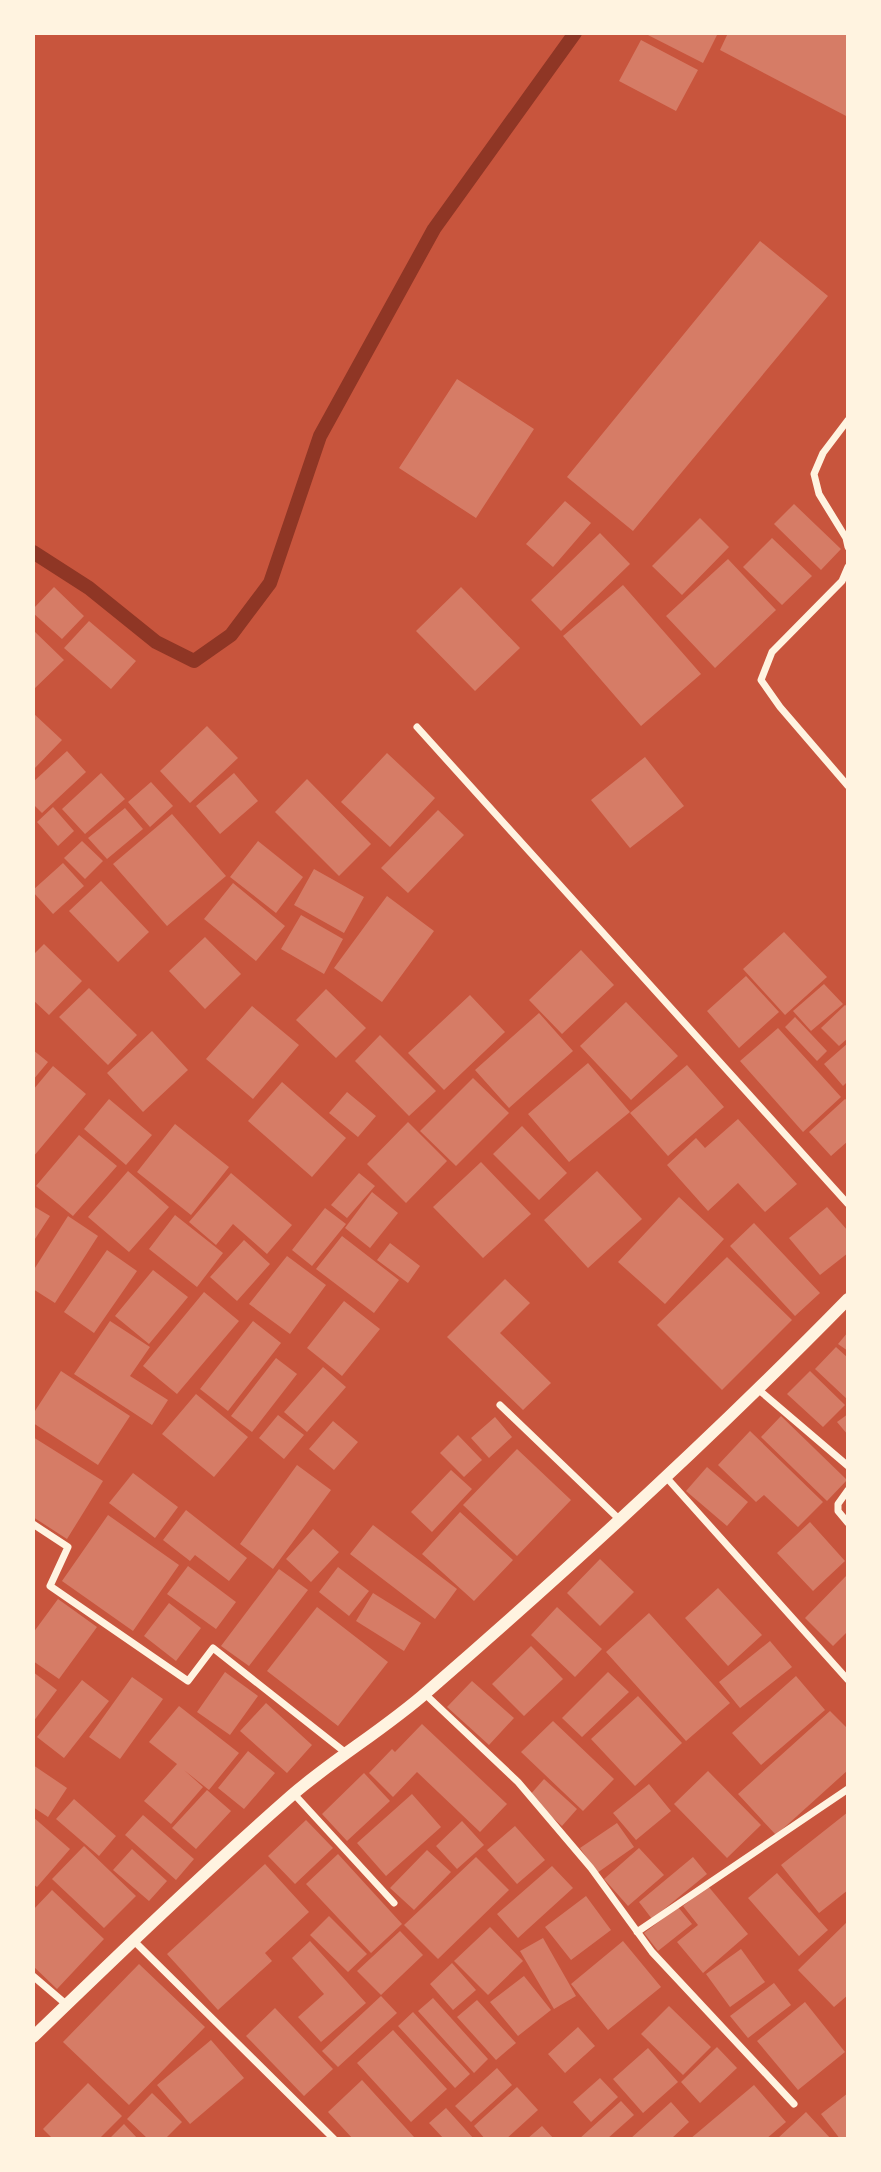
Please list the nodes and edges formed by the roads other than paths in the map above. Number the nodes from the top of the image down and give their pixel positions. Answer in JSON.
{"nodes":[{"id":1,"x":848,"y":420,"type":"edge"},
{"id":2,"x":848,"y":547,"type":"edge"},
{"id":3,"x":848,"y":567,"type":"edge"},
{"id":4,"x":417,"y":727,"type":"dead end"},
{"id":5,"x":848,"y":786,"type":"edge"},
{"id":6,"x":848,"y":1204,"type":"edge"},
{"id":7,"x":848,"y":1299,"type":"edge"},
{"id":8,"x":759,"y":1390,"type":"junction"},
{"id":9,"x":500,"y":1405,"type":"dead end"},
{"id":10,"x":848,"y":1466,"type":"edge"},
{"id":11,"x":666,"y":1477,"type":"junction"},
{"id":12,"x":848,"y":1490,"type":"edge"},
{"id":13,"x":620,"y":1519,"type":"junction"},
{"id":14,"x":848,"y":1523,"type":"edge"},
{"id":15,"x":33,"y":1524,"type":"edge"},
{"id":16,"x":848,"y":1680,"type":"edge"},
{"id":17,"x":425,"y":1694,"type":"junction"},
{"id":18,"x":346,"y":1753,"type":"junction"},
{"id":19,"x":848,"y":1789,"type":"edge"},
{"id":20,"x":294,"y":1794,"type":"junction"},
{"id":21,"x":394,"y":1903,"type":"dead end"},
{"id":22,"x":637,"y":1931,"type":"junction"},
{"id":23,"x":133,"y":1940,"type":"junction"},
{"id":24,"x":33,"y":1976,"type":"edge"},
{"id":25,"x":66,"y":2005,"type":"junction"},
{"id":26,"x":33,"y":2037,"type":"edge"},
{"id":27,"x":794,"y":2104,"type":"dead end"},
{"id":28,"x":334,"y":2139,"type":"edge"}],
"edges":[{"from":1,"to":2,"type":"street"},
{"from":3,"to":5,"type":"street"},
{"from":4,"to":6,"type":"street"},
{"from":7,"to":8,"type":"street"},
{"from":8,"to":10,"type":"street"},
{"from":8,"to":11,"type":"street"},
{"from":9,"to":13,"type":"street"},
{"from":11,"to":13,"type":"street"},
{"from":11,"to":16,"type":"street"},
{"from":12,"to":14,"type":"street"},
{"from":13,"to":17,"type":"street"},
{"from":15,"to":18,"type":"street"},
{"from":17,"to":18,"type":"street"},
{"from":17,"to":22,"type":"street"},
{"from":18,"to":20,"type":"street"},
{"from":19,"to":22,"type":"street"},
{"from":20,"to":21,"type":"street"},
{"from":20,"to":23,"type":"street"},
{"from":22,"to":27,"type":"street"},
{"from":23,"to":25,"type":"street"},
{"from":23,"to":28,"type":"street"},
{"from":24,"to":25,"type":"street"},
{"from":25,"to":26,"type":"street"}]}
